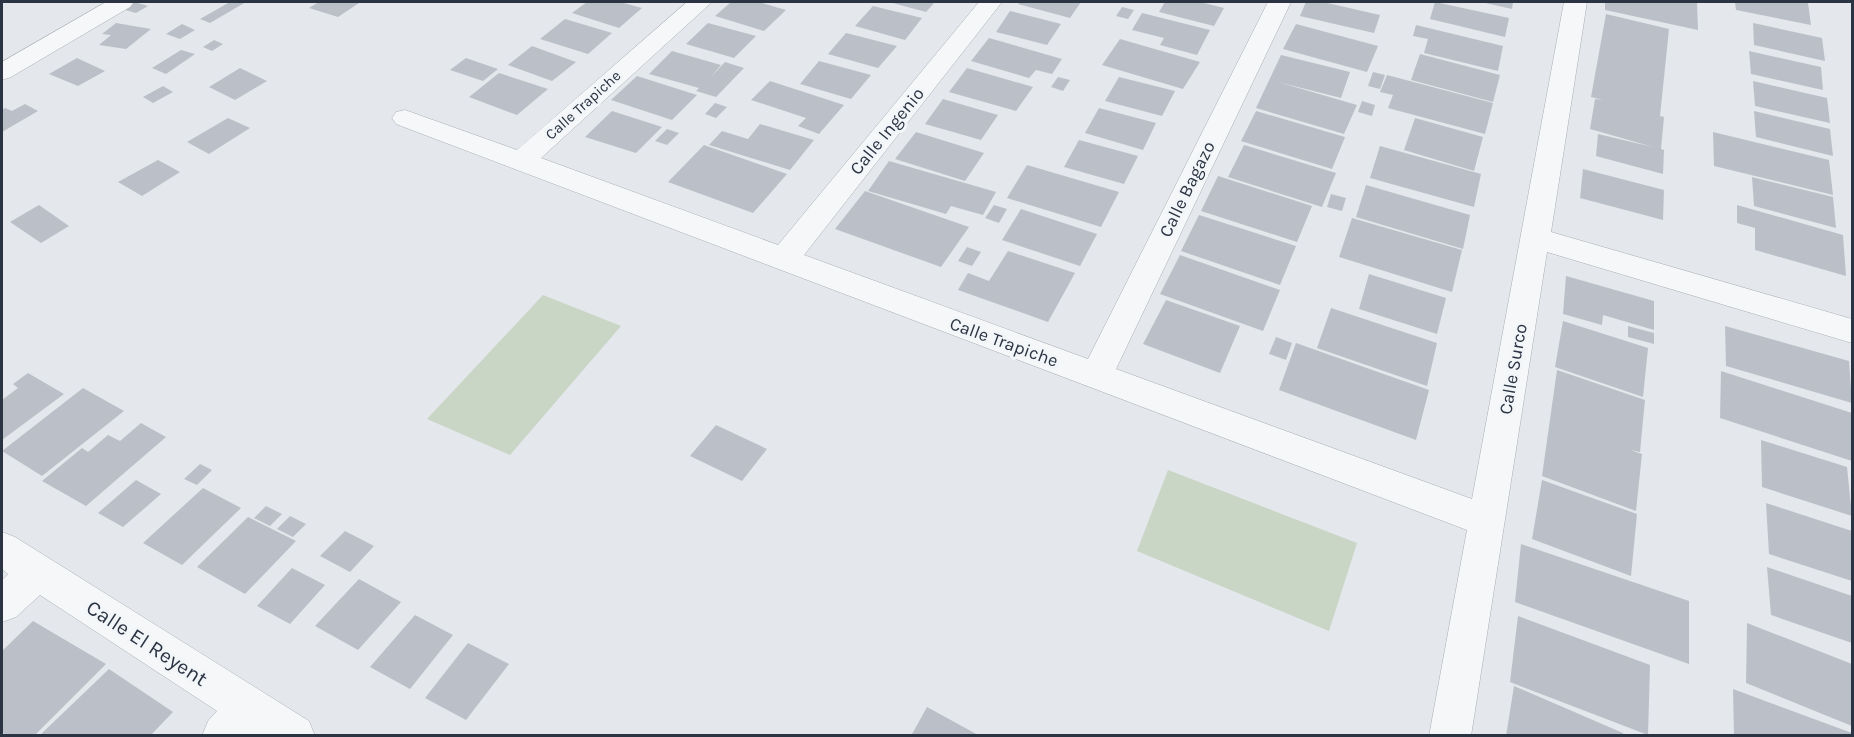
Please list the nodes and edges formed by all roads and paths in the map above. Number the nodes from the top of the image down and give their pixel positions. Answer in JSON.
{"nodes":[{"id":1,"x":122,"y":2,"type":"edge"},
{"id":2,"x":700,"y":2,"type":"edge"},
{"id":3,"x":991,"y":2,"type":"edge"},
{"id":4,"x":1280,"y":2,"type":"edge"},
{"id":5,"x":1575,"y":2,"type":"edge"},
{"id":6,"x":2,"y":72,"type":"edge"},
{"id":7,"x":405,"y":118,"type":"dead end"},
{"id":8,"x":521,"y":161,"type":"junction"},
{"id":9,"x":1535,"y":238,"type":"junction"},
{"id":10,"x":783,"y":260,"type":"junction"},
{"id":11,"x":1852,"y":331,"type":"edge"},
{"id":12,"x":1096,"y":376,"type":"junction"},
{"id":13,"x":1487,"y":521,"type":"junction"},
{"id":14,"x":2,"y":549,"type":"edge"},
{"id":15,"x":38,"y":572,"type":"junction"},
{"id":16,"x":2,"y":604,"type":"edge"},
{"id":17,"x":236,"y":722,"type":"edge"},
{"id":18,"x":294,"y":735,"type":"edge"},
{"id":19,"x":1450,"y":735,"type":"edge"}],
"edges":[{"from":1,"to":6,"type":"street"},
{"from":2,"to":8,"type":"street","name":"Calle Trapiche"},
{"from":3,"to":10,"type":"street","name":"Calle Ingenio"},
{"from":4,"to":12,"type":"street","name":"Calle Bagazo"},
{"from":5,"to":9,"type":"street","name":"Calle Surco"},
{"from":7,"to":8,"type":"street","name":"Calle Trapiche"},
{"from":8,"to":10,"type":"street","name":"Calle Trapiche"},
{"from":9,"to":11,"type":"street"},
{"from":9,"to":13,"type":"street","name":"Calle Surco"},
{"from":10,"to":12,"type":"street","name":"Calle Trapiche"},
{"from":12,"to":13,"type":"street","name":"Calle Trapiche"},
{"from":13,"to":19,"type":"street","name":"Calle Surco"},
{"from":14,"to":15,"type":"street","name":"Calle El Reyent"},
{"from":15,"to":16,"type":"street"},
{"from":15,"to":17,"type":"street","name":"Calle El Reyent"},
{"from":17,"to":18,"type":"street","name":"Calle El Reyent"}]}
